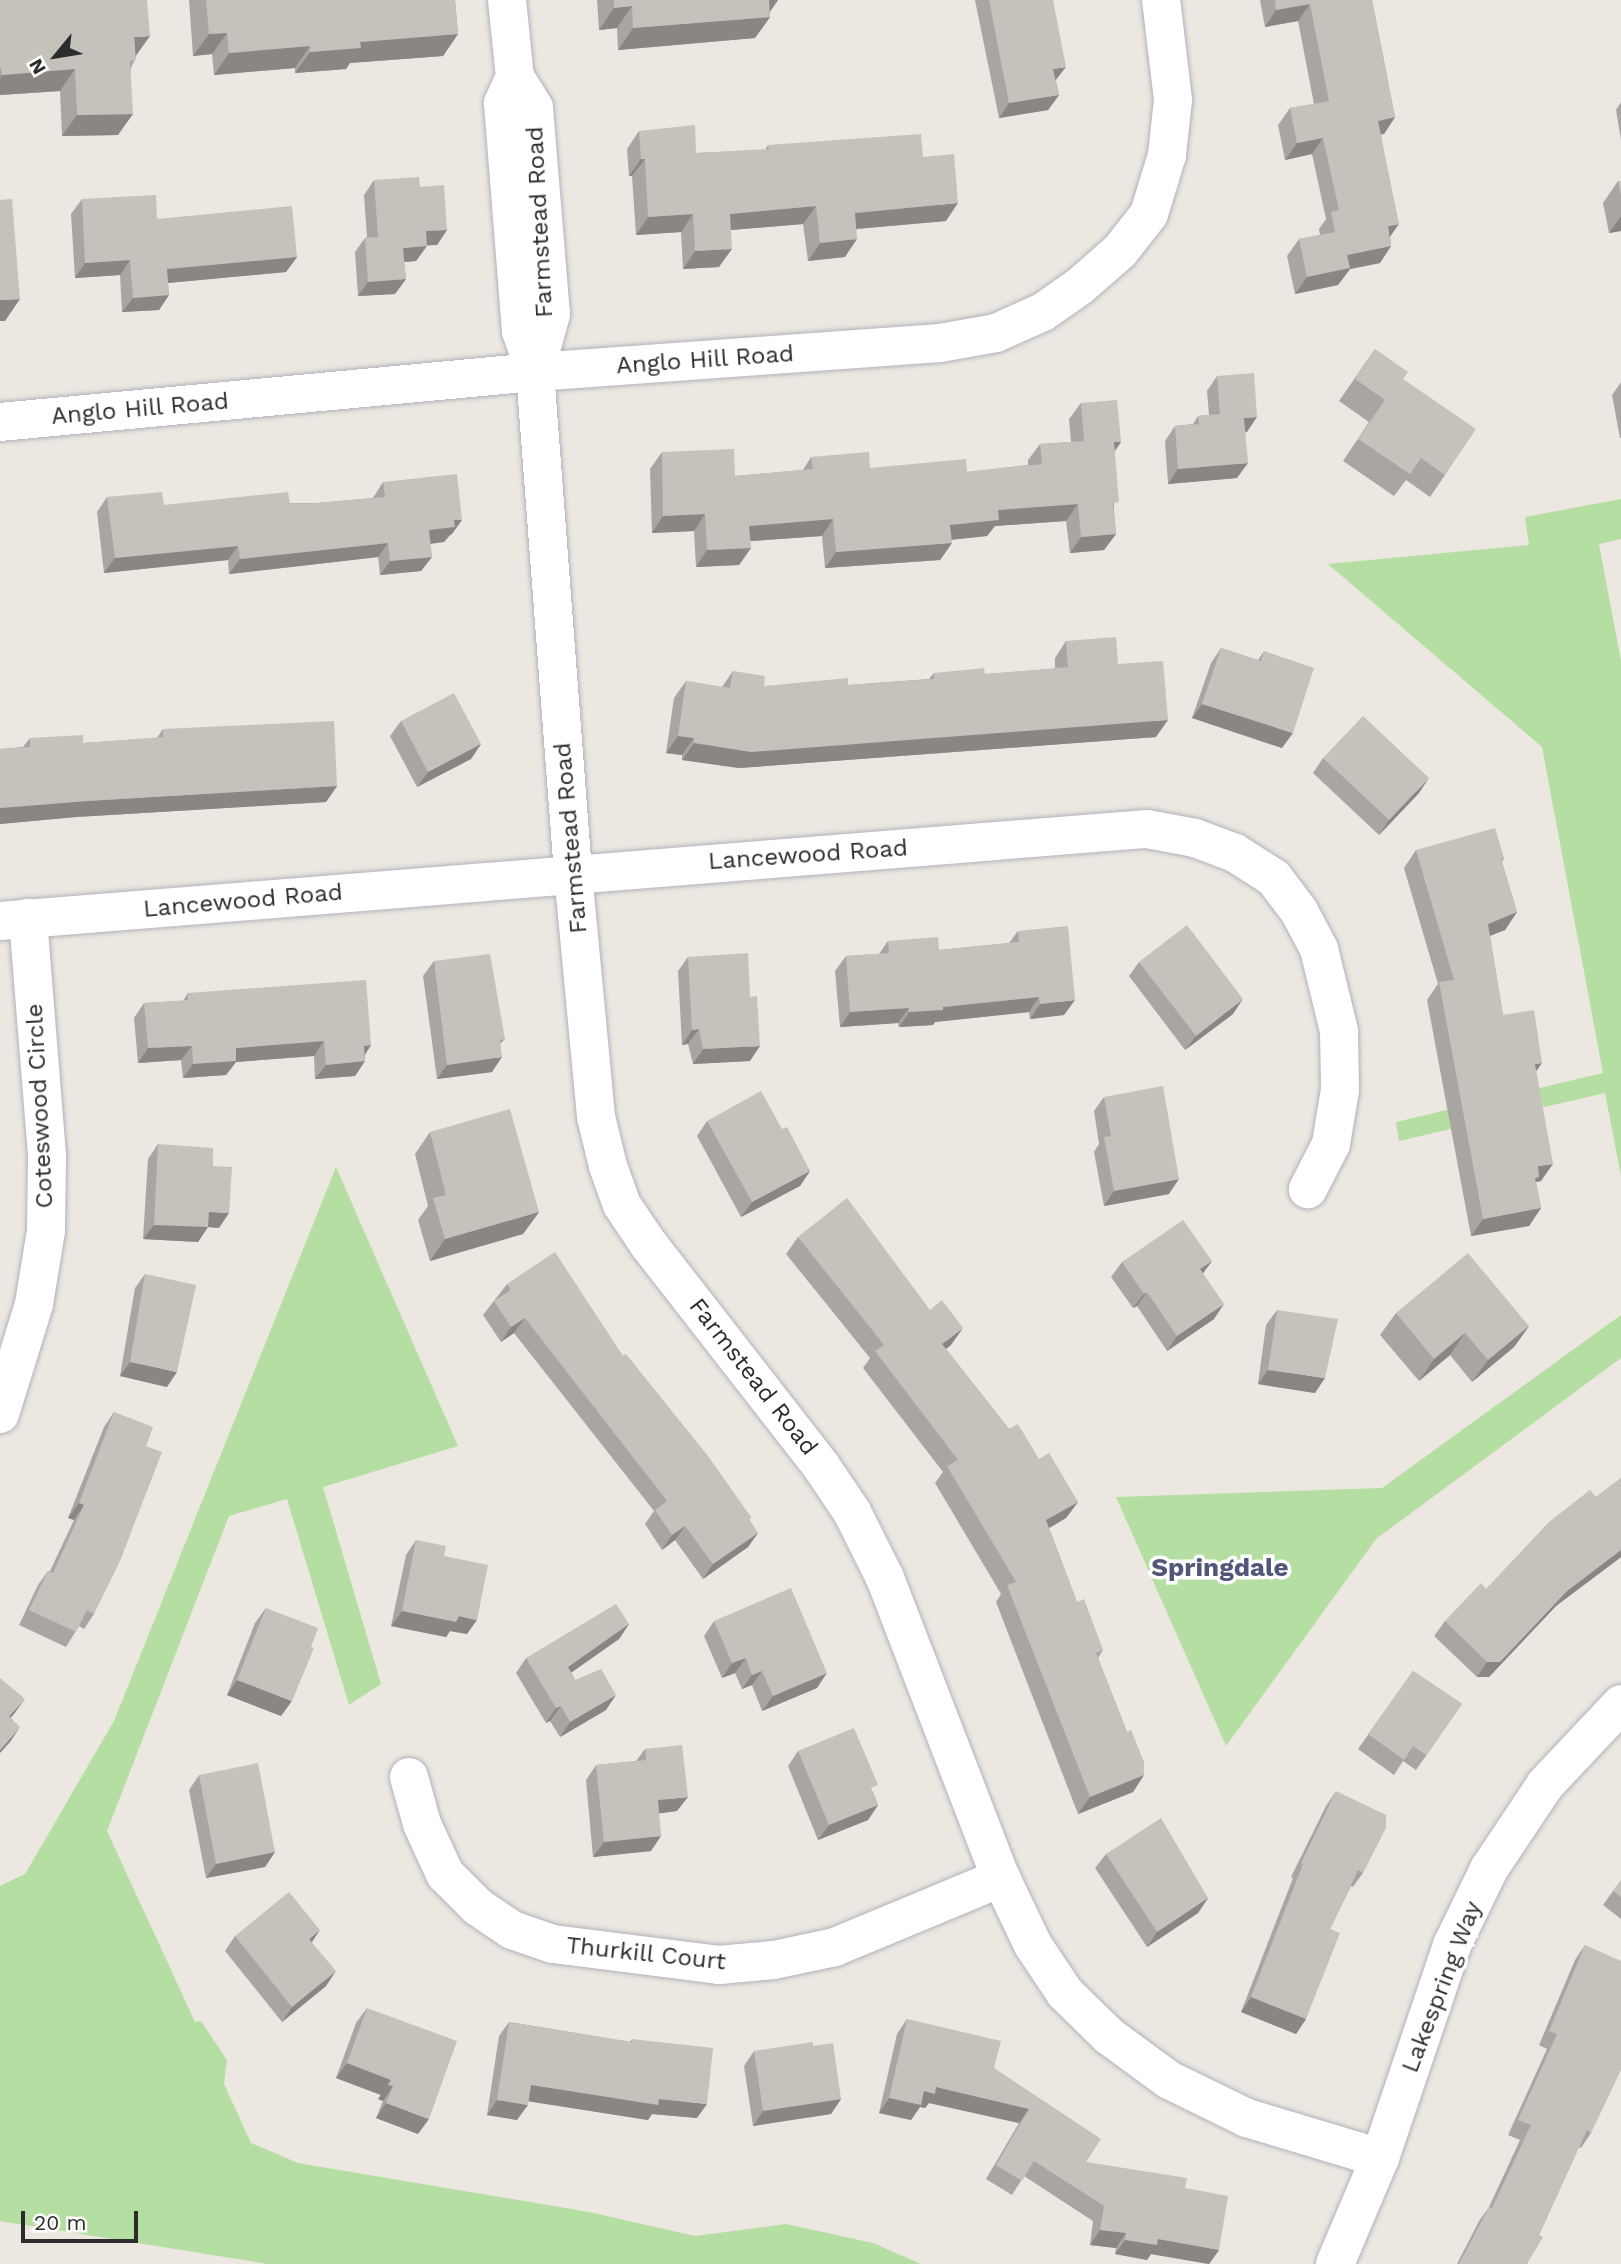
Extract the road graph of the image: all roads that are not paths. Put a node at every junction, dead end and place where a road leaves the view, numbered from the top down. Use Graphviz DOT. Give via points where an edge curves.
graph roads {
  1 [pos="507,0"];
  2 [pos="1161,0"];
  3 [pos="535,372"];
  4 [pos="0,422"];
  5 [pos="573,873"];
  6 [pos="14,920"];
  7 [pos="1308,1189"];
  8 [pos="0,1414"];
  9 [pos="1621,1703"];
  10 [pos="410,1777"];
  11 [pos="1001,1878"];
  12 [pos="1380,2158"];
  13 [pos="1335,2264"];
  1 -- 3 [label="street, Farmstead Road" via="515,77 503,103 521,331"];
  2 -- 3 [label="street, Anglo Hill Road" via="1173,100 1167,155 1149,214 1120,251 1043,312 996,333 940,343"];
  3 -- 4 [label="street, Anglo Hill Road"];
  3 -- 5 [label="street, Farmstead Road"];
  5 -- 6 [label="street, Lancewood Road"];
  5 -- 7 [label="street, Lancewood Road" via="1147,829 1195,838 1235,853 1273,878 1299,911 1319,949 1339,1031 1340,1090 1331,1144"];
  5 -- 11 [label="street, Farmstead Road" via="596,1117 622,1205 852,1512 885,1578"];
  6 -- 8 [label="street, Coteswood Circle" via="47,1155 46,1231 34,1304"];
  9 -- 12 [label="street, Lakespring Way" via="1545,1785 1489,1868 1452,1945"];
  10 -- 11 [label="street, Thurkill Court" via="422,1824 445,1874 478,1907 512,1930 553,1944 719,1965 774,1960 835,1947"];
  11 -- 12 [label="street, Farmstead Road" via="1033,1945 1065,1993 1109,2036 1169,2080 1247,2118"];
  12 -- 13 [label="street, Lakespring Way"];
}
